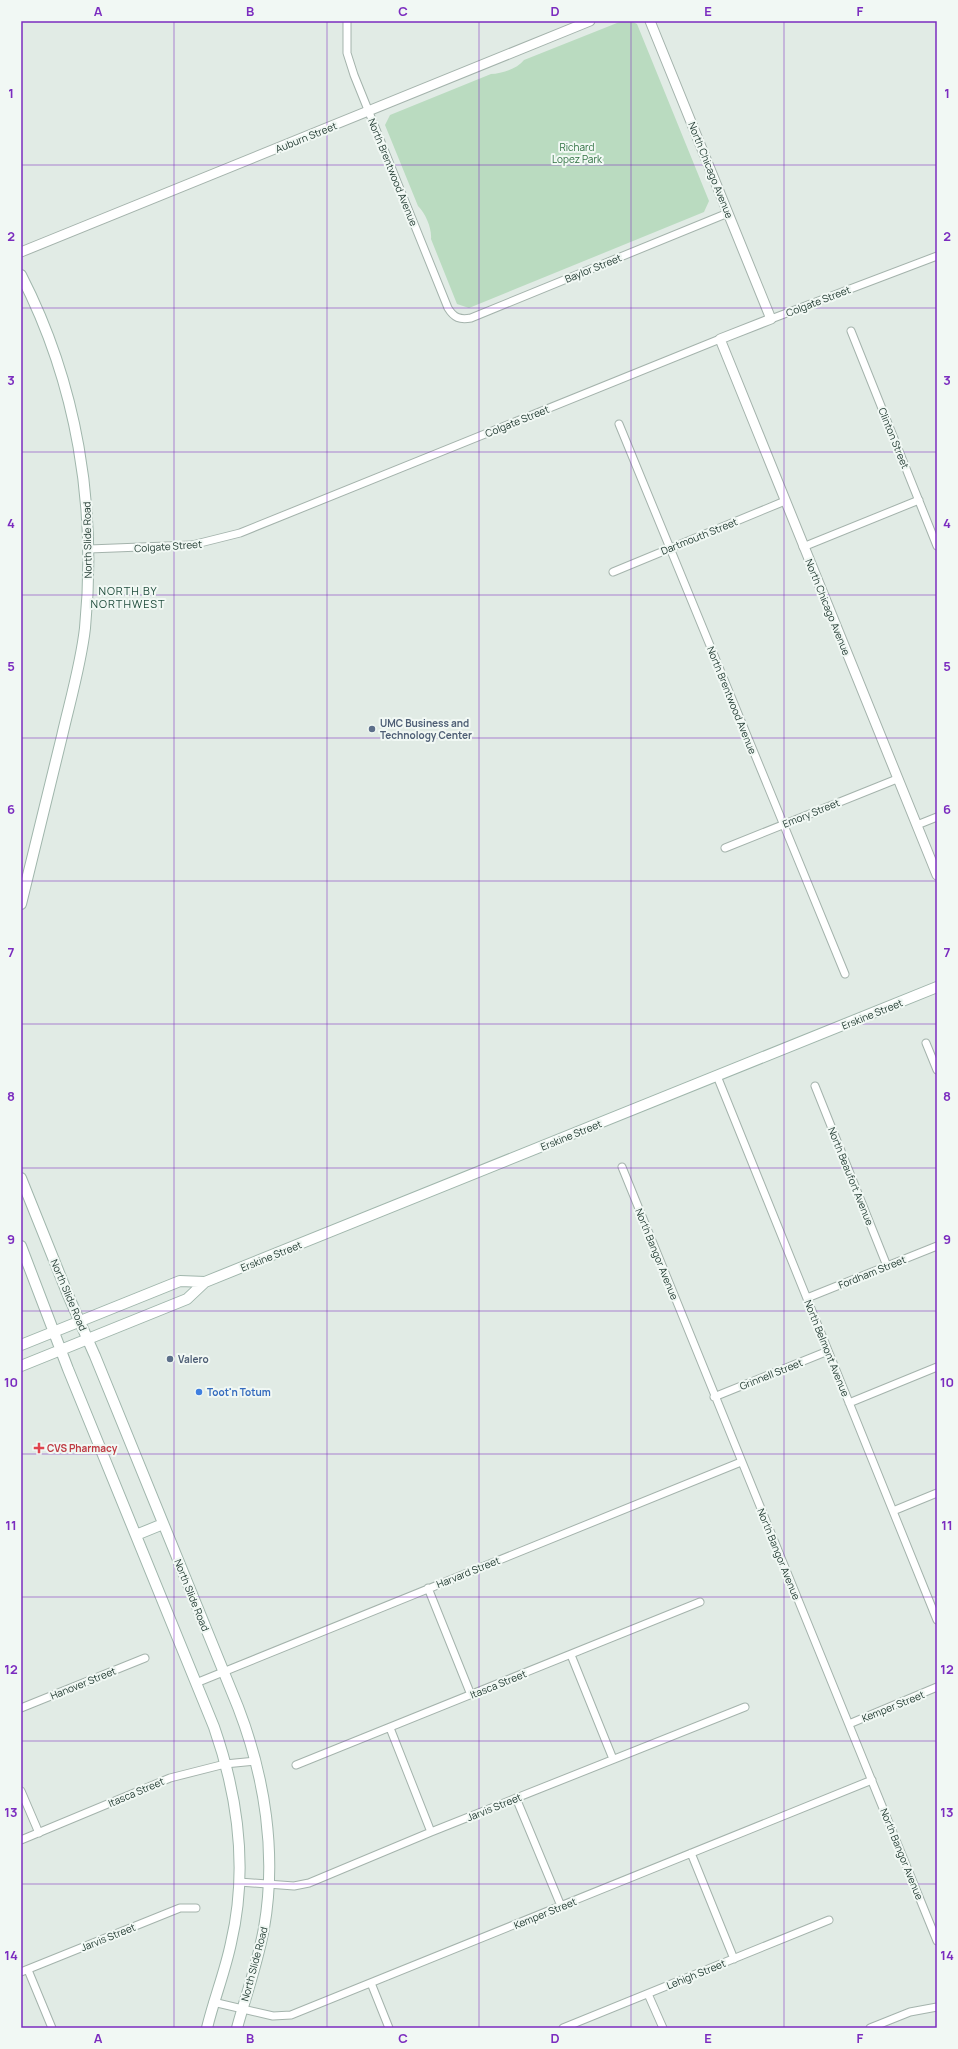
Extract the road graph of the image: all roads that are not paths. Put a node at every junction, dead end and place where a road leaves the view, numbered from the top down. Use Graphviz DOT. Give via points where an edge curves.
graph roads {
  1 [pos="347,21"];
  2 [pos="590,21"];
  3 [pos="650,21"];
  4 [pos="368,111"];
  5 [pos="728,213"];
  6 [pos="21,252"];
  7 [pos="937,256"];
  8 [pos="21,275"];
  9 [pos="456,318"];
  10 [pos="771,319"];
  11 [pos="851,331"];
  12 [pos="720,339"];
  13 [pos="619,424"];
  14 [pos="919,500"];
  15 [pos="785,501"];
  16 [pos="937,546"];
  17 [pos="804,547"];
  18 [pos="89,549"];
  19 [pos="669,549"];
  20 [pos="613,572"];
  21 [pos="897,779"];
  22 [pos="937,817"];
  23 [pos="783,824"];
  24 [pos="917,825"];
  25 [pos="725,848"];
  26 [pos="937,875"];
  27 [pos="21,904"];
  28 [pos="845,974"];
  29 [pos="937,987"];
  30 [pos="926,1043"];
  31 [pos="937,1070"];
  32 [pos="716,1076"];
  33 [pos="815,1086"];
  34 [pos="622,1167"];
  35 [pos="21,1178"];
  36 [pos="21,1246"];
  37 [pos="937,1246"];
  38 [pos="887,1266"];
  39 [pos="205,1282"];
  40 [pos="807,1298"];
  41 [pos="80,1322"];
  42 [pos="55,1332"];
  43 [pos="88,1339"];
  44 [pos="21,1345"];
  45 [pos="61,1350"];
  46 [pos="828,1351"];
  47 [pos="21,1366"];
  48 [pos="937,1367"];
  49 [pos="714,1397"];
  50 [pos="849,1403"];
  51 [pos="741,1462"];
  52 [pos="937,1494"];
  53 [pos="893,1511"];
  54 [pos="163,1524"];
  55 [pos="136,1535"];
  56 [pos="428,1588"];
  57 [pos="700,1602"];
  58 [pos="937,1620"];
  59 [pos="571,1655"];
  60 [pos="145,1658"];
  61 [pos="223,1672"];
  62 [pos="196,1683"];
  63 [pos="937,1688"];
  64 [pos="471,1695"];
  65 [pos="745,1707"];
  66 [pos="21,1708"];
  67 [pos="849,1724"];
  68 [pos="390,1728"];
  69 [pos="613,1759"];
  70 [pos="256,1761"];
  71 [pos="225,1764"];
  72 [pos="296,1765"];
  73 [pos="872,1780"];
  74 [pos="21,1791"];
  75 [pos="516,1798"];
  76 [pos="431,1832"];
  77 [pos="39,1833"];
  78 [pos="21,1840"];
  79 [pos="691,1853"];
  80 [pos="239,1882"];
  81 [pos="268,1884"];
  82 [pos="561,1906"];
  83 [pos="196,1908"];
  84 [pos="830,1920"];
  85 [pos="937,1941"];
  86 [pos="734,1959"];
  87 [pos="24,1971"];
  88 [pos="371,1983"];
  89 [pos="648,1994"];
  90 [pos="213,2002"];
  91 [pos="937,2007"];
  92 [pos="242,2009"];
  93 [pos="52,2028"];
  94 [pos="207,2028"];
  95 [pos="237,2028"];
  96 [pos="389,2028"];
  97 [pos="563,2028"];
  98 [pos="663,2028"];
  99 [pos="870,2028"];
  1 -- 4 [label="street, North Brentwood Avenue" via="346,43 350,63"];
  2 -- 4 [label="street, Auburn Street"];
  3 -- 5 [label="street, North Chicago Avenue"];
  4 -- 6 [label="street, Auburn Street"];
  4 -- 9 [label="street, North Brentwood Avenue" via="448,308"];
  5 -- 9 [label="street, Baylor Street" via="471,318"];
  5 -- 10 [label="street, North Chicago Avenue"];
  7 -- 10 [label="street, Colgate Street"];
  8 -- 18 [label="main road, North Slide Road" via="56,354 71,406 82,463"];
  10 -- 12 [label="street, Colgate Street"];
  11 -- 14 [label="street, Clinton Street"];
  12 -- 15 [label="street, North Chicago Avenue"];
  12 -- 18 [label="street, Colgate Street" via="229,537 186,546"];
  13 -- 19 [label="street, North Brentwood Avenue"];
  14 -- 16 [label="street, Clinton Street"];
  14 -- 17 [label="street"];
  15 -- 17 [label="street, North Chicago Avenue"];
  15 -- 19 [label="street, Dartmouth Street"];
  17 -- 21 [label="street, North Chicago Avenue"];
  18 -- 27 [label="main road, North Slide Road" via="85,630 71,699"];
  19 -- 20 [label="street, Dartmouth Street"];
  19 -- 23 [label="street, North Brentwood Avenue"];
  21 -- 23 [label="street, Emory Street"];
  21 -- 24 [label="street, North Chicago Avenue"];
  22 -- 24 [label="street"];
  23 -- 25 [label="street, Emory Street"];
  23 -- 28 [label="street, North Brentwood Avenue"];
  24 -- 26 [label="street, North Chicago Avenue"];
  29 -- 32 [label="main road, Erskine Street"];
  30 -- 31 [label="street"];
  32 -- 39 [label="main road, Erskine Street"];
  32 -- 40 [label="street, North Belmont Avenue"];
  33 -- 38 [label="street, North Beaufort Avenue"];
  34 -- 49 [label="street, North Bangor Avenue"];
  35 -- 41 [label="main road, North Slide Road"];
  36 -- 42 [label="main road"];
  37 -- 38 [label="street, Fordham Street"];
  38 -- 40 [label="street, Fordham Street"];
  39 -- 41 [label="main road, Erskine Street" via="180,1281"];
  39 -- 43 [label="main road, Erskine Street" via="187,1299"];
  40 -- 46 [label="street, North Belmont Avenue"];
  41 -- 42 [label="main road, Erskine Street"];
  41 -- 43 [label="main road, North Slide Road"];
  42 -- 44 [label="main road, Erskine Street"];
  42 -- 45 [label="main road"];
  43 -- 45 [label="main road, Erskine Street"];
  43 -- 54 [label="main road, North Slide Road"];
  45 -- 47 [label="main road, Erskine Street"];
  45 -- 55 [label="main road"];
  46 -- 49 [label="street, Grinnell Street"];
  46 -- 50 [label="street, North Belmont Avenue"];
  48 -- 50 [label="street"];
  49 -- 51 [label="street, North Bangor Avenue"];
  50 -- 53 [label="street, North Belmont Avenue"];
  51 -- 56 [label="street, Harvard Street"];
  51 -- 67 [label="street, North Bangor Avenue"];
  52 -- 53 [label="street"];
  53 -- 58 [label="street, North Belmont Avenue"];
  54 -- 55 [label="main road"];
  54 -- 61 [label="main road, North Slide Road"];
  55 -- 62 [label="main road"];
  56 -- 61 [label="street, Harvard Street"];
  56 -- 64 [label="street"];
  57 -- 59 [label="street, Itasca Street"];
  59 -- 64 [label="street, Itasca Street"];
  59 -- 69 [label="street"];
  60 -- 66 [label="street, Hanover Street"];
  61 -- 62 [label="street, Harvard Street"];
  61 -- 70 [label="main road, North Slide Road"];
  62 -- 71 [label="main road" via="214,1727"];
  63 -- 67 [label="street, Kemper Street"];
  64 -- 68 [label="street, Itasca Street"];
  65 -- 69 [label="street, Jarvis Street"];
  67 -- 73 [label="street, North Bangor Avenue"];
  68 -- 72 [label="street, Itasca Street"];
  68 -- 76 [label="street"];
  69 -- 75 [label="street, Jarvis Street"];
  70 -- 71 [label="street, Itasca Street"];
  70 -- 81 [label="main road, North Slide Road" via="267,1821"];
  71 -- 77 [label="street, Itasca Street" via="170,1778"];
  71 -- 80 [label="main road" via="239,1835"];
  73 -- 79 [label="street, Kemper Street"];
  73 -- 85 [label="street, North Bangor Avenue"];
  74 -- 77 [label="street"];
  75 -- 76 [label="street, Jarvis Street"];
  75 -- 82 [label="street"];
  76 -- 81 [label="street, Jarvis Street" via="309,1883 294,1886"];
  77 -- 78 [label="street, Itasca Street"];
  79 -- 82 [label="street, Kemper Street"];
  79 -- 86 [label="street"];
  80 -- 81 [label="street, Jarvis Street"];
  80 -- 90 [label="main road" via="231,1943"];
  81 -- 92 [label="main road, North Slide Road" via="260,1949"];
  82 -- 88 [label="street, Kemper Street"];
  83 -- 87 [label="street, Jarvis Street" via="180,1908"];
  84 -- 86 [label="street, Lehigh Street"];
  86 -- 89 [label="street, Lehigh Street"];
  87 -- 93 [label="street"];
  88 -- 92 [label="street, Kemper Street" via="291,2015 273,2016"];
  88 -- 96 [label="street"];
  89 -- 97 [label="street, Lehigh Street"];
  89 -- 98 [label="street"];
  90 -- 92 [label="street, Kemper Street"];
  90 -- 94 [label="main road"];
  91 -- 99 [label="street" via="910,2012"];
  92 -- 95 [label="main road, North Slide Road"];
}
